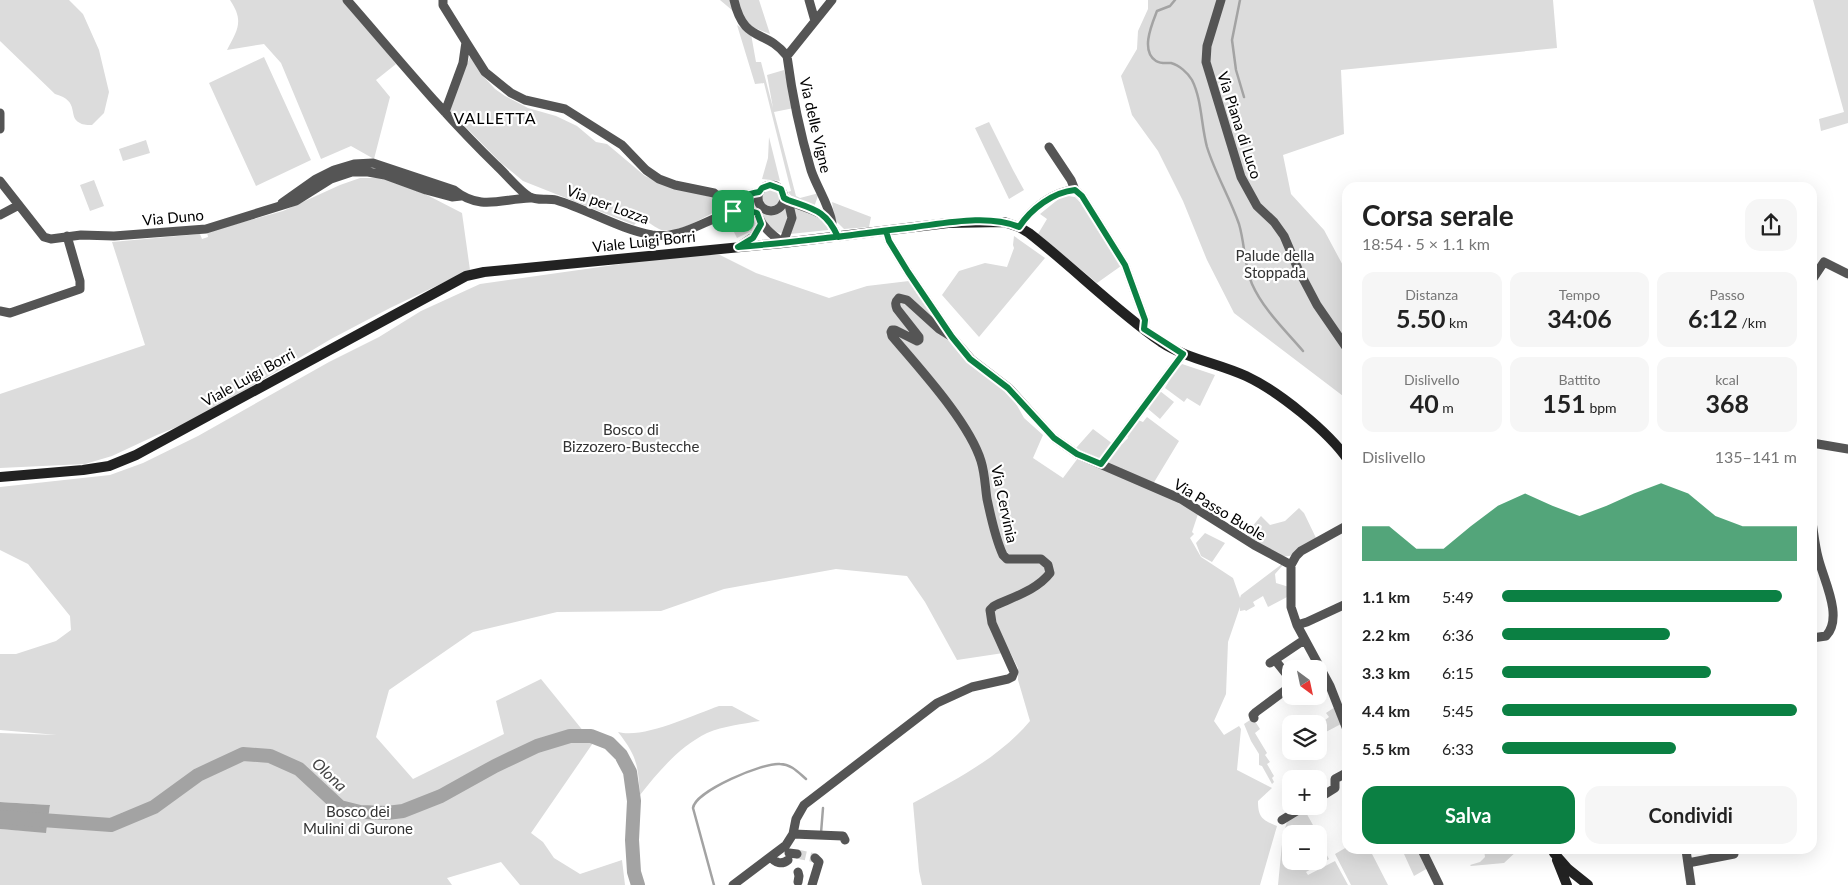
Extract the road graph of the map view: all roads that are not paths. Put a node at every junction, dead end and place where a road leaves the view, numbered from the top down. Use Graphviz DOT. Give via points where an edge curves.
graph roads {
  1 [pos="347,0"];
  2 [pos="442,0"];
  3 [pos="734,0"];
  4 [pos="809,0"];
  5 [pos="832,0"];
  6 [pos="1221,0"];
  7 [pos="815,21"];
  8 [pos="466,42"];
  9 [pos="787,56"];
  10 [pos="445,112"];
  11 [pos="0,113"];
  12 [pos="0,129"];
  13 [pos="1049,147"];
  14 [pos="0,181"];
  15 [pos="1075,190"];
  16 [pos="759,192"];
  17 [pos="530,198"];
  18 [pos="786,199"];
  19 [pos="823,199"];
  20 [pos="19,206"];
  21 [pos="759,210"];
  22 [pos="818,211"];
  23 [pos="730,212"];
  24 [pos="0,215"];
  25 [pos="832,223"];
  26 [pos="761,224"];
  27 [pos="1019,227"];
  28 [pos="886,231"];
  29 [pos="67,236"];
  30 [pos="838,237"];
  31 [pos="783,243"];
  32 [pos="738,247"];
  33 [pos="1817,272"];
  34 [pos="1848,274"];
  35 [pos="0,311"];
  36 [pos="1144,329"];
  37 [pos="952,337"];
  38 [pos="1342,341"];
  39 [pos="1183,354"];
  40 [pos="1817,444"];
  41 [pos="1848,449"];
  42 [pos="1342,452"];
  43 [pos="1101,464"];
  44 [pos="0,477"];
  45 [pos="1342,529"];
  46 [pos="1817,551"];
  47 [pos="1291,565"];
  48 [pos="1342,606"];
  49 [pos="1297,625"];
  50 [pos="1817,637"];
  51 [pos="1304,640"];
  52 [pos="1313,660"];
  53 [pos="1282,671"];
  54 [pos="1328,683"];
  55 [pos="1282,693"];
  56 [pos="1342,717"];
  57 [pos="1254,718"];
  58 [pos="1342,775"];
  59 [pos="1327,793"];
  60 [pos="1290,815"];
  61 [pos="1282,820"];
  62 [pos="793,834"];
  63 [pos="845,840"];
  64 [pos="1424,854"];
  65 [pos="1555,854"];
  66 [pos="1556,854"];
  67 [pos="1687,854"];
  68 [pos="1734,854"];
  69 [pos="771,857"];
  70 [pos="815,858"];
  71 [pos="791,859"];
  72 [pos="1688,863"];
  73 [pos="798,882"];
  74 [pos="733,885"];
  75 [pos="812,885"];
  76 [pos="1439,885"];
  77 [pos="1567,885"];
  78 [pos="1588,885"];
  79 [pos="1691,885"];
  1 -- 10 [label="street"];
  2 -- 8 [label="street"];
  3 -- 9 [label="street" via="740,22 749,31 781,48"];
  4 -- 7 [label="street"];
  5 -- 7 [label="street"];
  6 -- 38 [label="street, Via Piana di Luco" via="1207,46 1206,62 1241,177 1257,206 1284,236 1317,305"];
  7 -- 9 [label="street"];
  8 -- 10 [label="street" via="463,63"];
  8 -- 23 [label="street" via="485,72 511,93 565,110 622,144 659,179 674,186 714,193"];
  9 -- 19 [label="street, Via delle Vigne" via="806,152"];
  10 -- 17 [label="street"];
  11 -- 12 [label="street"];
  13 -- 15 [label="street"];
  14 -- 20 [label="street, Via Duno"];
  15 -- 27 [label="street" via="1063,191 1037,207"];
  15 -- 36 [label="street" via="1125,265 1145,320"];
  16 -- 18 [label="street" via="774,185 781,189"];
  16 -- 21 [label="street"];
  16 -- 23 [label="street, Via per Lozza" via="749,193"];
  17 -- 23 [label="street, Via per Lozza" via="554,200 640,233 666,236 687,231"];
  17 -- 29 [label="street, Via Duno" via="481,203 426,190 385,175 352,172 330,179 296,201 206,229"];
  18 -- 21 [label="street" via="778,209 770,212"];
  18 -- 22 [label="street"];
  18 -- 31 [label="street" via="792,218"];
  19 -- 22 [label="street"];
  19 -- 25 [label="street, Via delle Vigne"];
  20 -- 24 [label="street"];
  20 -- 29 [label="street, Via Duno" via="44,237"];
  21 -- 23 [label="street, Via per Lozza"];
  21 -- 26 [label="street"];
  22 -- 25 [label="street"];
  25 -- 30 [label="street, Via delle Vigne"];
  26 -- 31 [label="street"];
  26 -- 32 [label="street" via="753,238"];
  27 -- 28 [label="main road, Viale Luigi Borri" via="990,221"];
  27 -- 36 [label="main road, Viale Luigi Borri"];
  28 -- 30 [label="main road, Viale Luigi Borri"];
  28 -- 37 [label="street, Via Passo Buole" via="908,272"];
  29 -- 35 [label="street" via="80,289 10,313"];
  30 -- 31 [label="main road, Viale Luigi Borri"];
  31 -- 32 [label="main road, Viale Luigi Borri"];
  32 -- 44 [label="main road, Viale Luigi Borri" via="466,276 136,455 109,466"];
  33 -- 34 [label="street" via="1824,262"];
  36 -- 39 [label="main road, Viale Luigi Borri"];
  37 -- 43 [label="street, Via Passo Buole" via="970,359 1008,388 1054,438 1077,454"];
  37 -- 62 [label="street, Via Cervinia" via="907,300 899,298 896,301 897,309 919,340 914,341 895,330 890,332 892,336 947,403 981,459 1002,555 1006,559 1041,559 1048,564 1050,573 1044,581 990,610 992,623 1013,667 1012,677 972,687 937,702 804,805 796,819"];
  39 -- 42 [label="main road, Viale Luigi Borri" via="1262,385 1328,435"];
  39 -- 43 [label="street"];
  40 -- 41 [label="street"];
  43 -- 47 [label="street, Via Passo Buole" via="1181,499"];
  45 -- 47 [label="street" via="1301,551"];
  46 -- 50 [label="street" via="1833,619 1830,632"];
  47 -- 49 [label="street" via="1291,607"];
  48 -- 49 [label="street"];
  49 -- 51 [label="street"];
  51 -- 52 [label="street"];
  51 -- 53 [label="street" via="1272,661"];
  54 -- 56 [label="street"];
  55 -- 57 [label="street" via="1253,714"];
  58 -- 59 [label="street" via="1335,779 1336,788"];
  60 -- 61 [label="street"];
  62 -- 63 [label="street" via="843,836"];
  62 -- 71 [label="street"];
  64 -- 76 [label="street"];
  65 -- 77 [label="main road"];
  66 -- 78 [label="main road" via="1568,869"];
  67 -- 72 [label="street"];
  68 -- 72 [label="street"];
  69 -- 71 [label="street"];
  69 -- 71 [label="street" via="784,863"];
  69 -- 74 [label="street"];
  70 -- 75 [label="street" via="819,862"];
  71 -- 73 [label="street" via="799,876"];
  72 -- 79 [label="street"];
}
